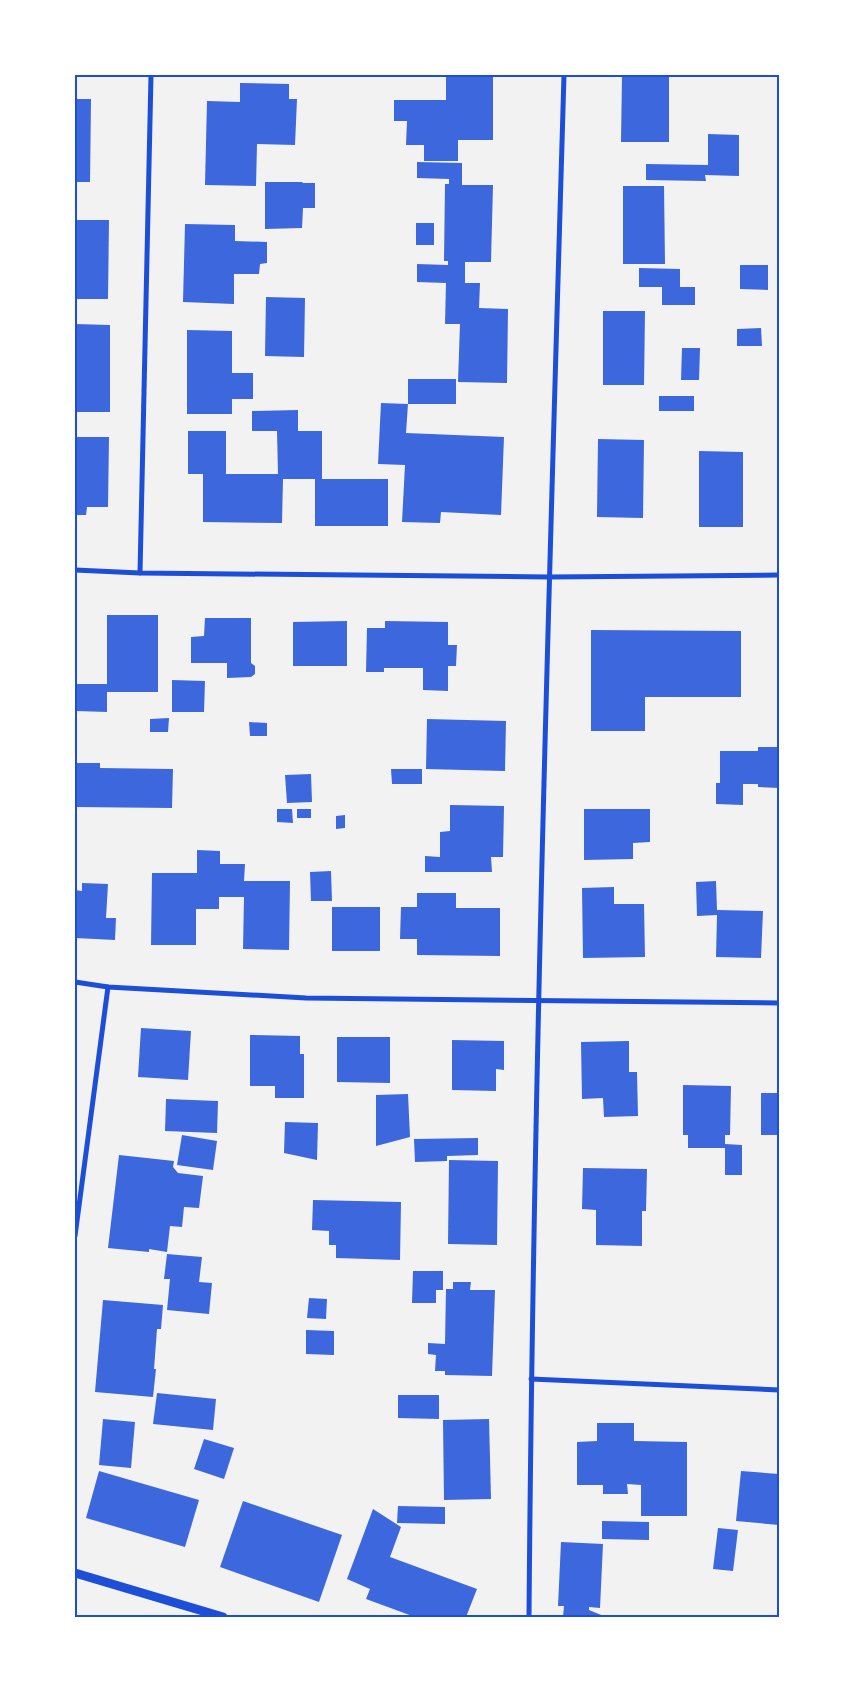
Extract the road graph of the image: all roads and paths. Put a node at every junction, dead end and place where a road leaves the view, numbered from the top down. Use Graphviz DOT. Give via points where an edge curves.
graph roads {
  1 [pos="151,75"];
  2 [pos="564,75"];
  3 [pos="75,570"];
  4 [pos="140,573"];
  5 [pos="779,574"];
  6 [pos="549,577"];
  7 [pos="75,982"];
  8 [pos="108,987"];
  9 [pos="540,1000"];
  10 [pos="779,1003"];
  11 [pos="75,1236"];
  12 [pos="531,1379"];
  13 [pos="779,1390"];
  14 [pos="75,1573"];
  15 [pos="223,1617"];
  16 [pos="529,1617"];
  1 -- 4 [label="street"];
  2 -- 6 [label="street"];
  3 -- 4 [label="street"];
  4 -- 6 [label="street"];
  5 -- 6 [label="street"];
  6 -- 9 [label="street"];
  7 -- 8 [label="street"];
  8 -- 9 [label="street" via="306,998"];
  8 -- 11 [label="street"];
  9 -- 10 [label="street"];
  9 -- 12 [label="street"];
  12 -- 13 [label="street"];
  12 -- 16 [label="street"];
  14 -- 15 [label="street"];
}
